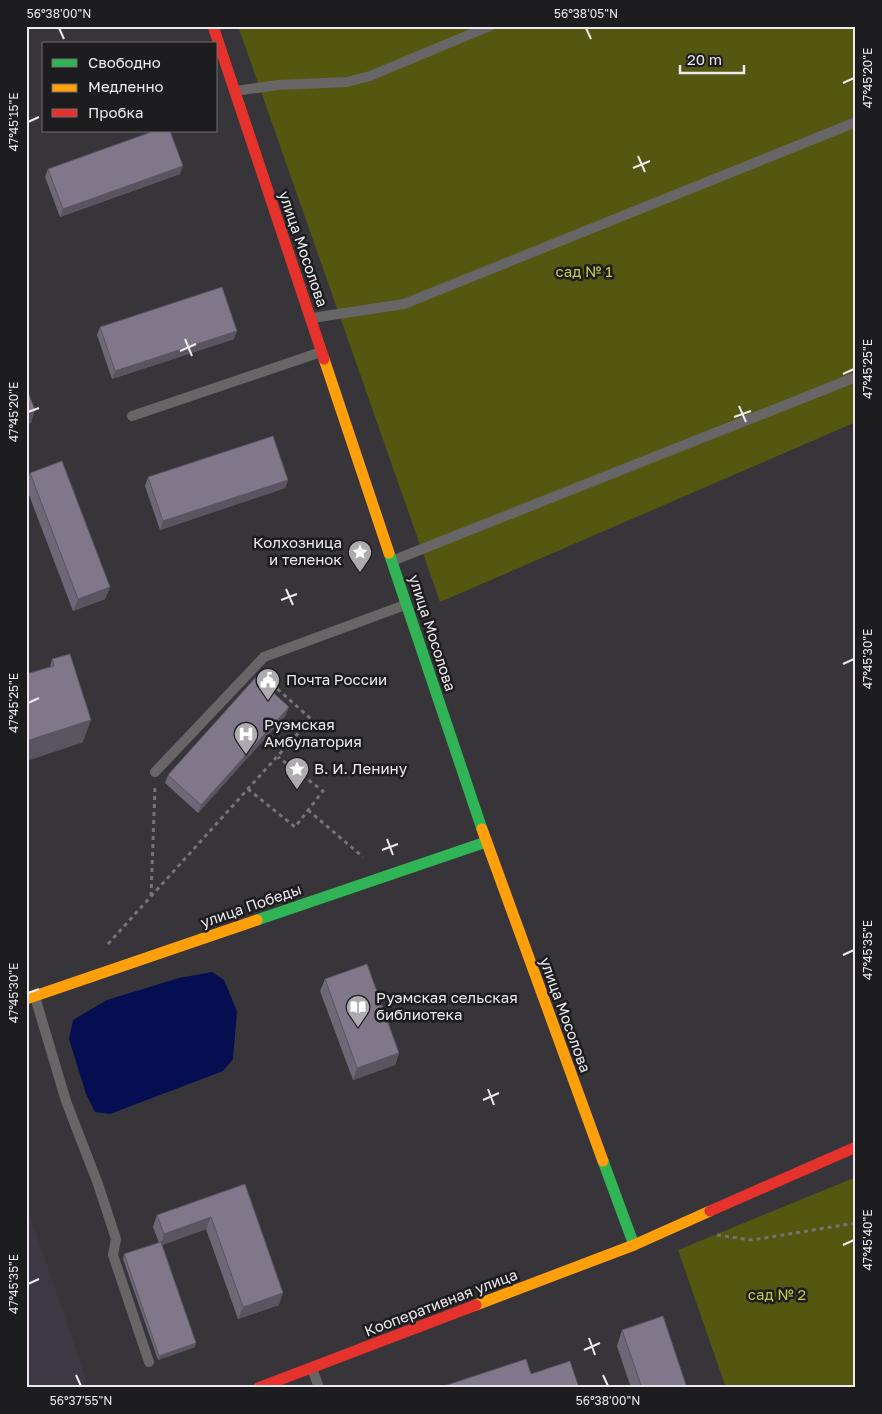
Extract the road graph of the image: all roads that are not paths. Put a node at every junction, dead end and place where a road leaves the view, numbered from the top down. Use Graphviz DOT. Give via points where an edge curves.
graph roads {
  1 [pos="213,26"];
  2 [pos="490,26"];
  3 [pos="235,91"];
  4 [pos="856,122"];
  5 [pos="311,318"];
  6 [pos="322,352"];
  7 [pos="856,377"];
  8 [pos="132,416"];
  9 [pos="392,561"];
  10 [pos="407,604"];
  11 [pos="155,772"];
  12 [pos="486,842"];
  13 [pos="30,998"];
  14 [pos="856,1147"];
  15 [pos="634,1245"];
  16 [pos="149,1362"];
  17 [pos="312,1368"];
  18 [pos="258,1388"];
  19 [pos="319,1388"];
  1 -- 3 [label="street, улица Мосолова"];
  2 -- 3 [label="lane" via="370,76 347,82 278,85"];
  3 -- 5 [label="street, улица Мосолова"];
  4 -- 5 [label="lane" via="404,304"];
  5 -- 6 [label="street, улица Мосолова"];
  6 -- 8 [label="lane"];
  6 -- 9 [label="street, улица Мосолова"];
  7 -- 9 [label="lane"];
  9 -- 10 [label="street, улица Мосолова"];
  10 -- 11 [label="lane" via="264,657"];
  10 -- 12 [label="street, улица Мосолова"];
  12 -- 13 [label="street, улица Победы"];
  12 -- 15 [label="street, улица Мосолова"];
  13 -- 16 [label="lane" via="116,1239 113,1255"];
  14 -- 15 [label="street, Кооперативная улица"];
  15 -- 17 [label="street, Кооперативная улица"];
  17 -- 18 [label="street, Кооперативная улица"];
  17 -- 19 [label="lane"];
}
